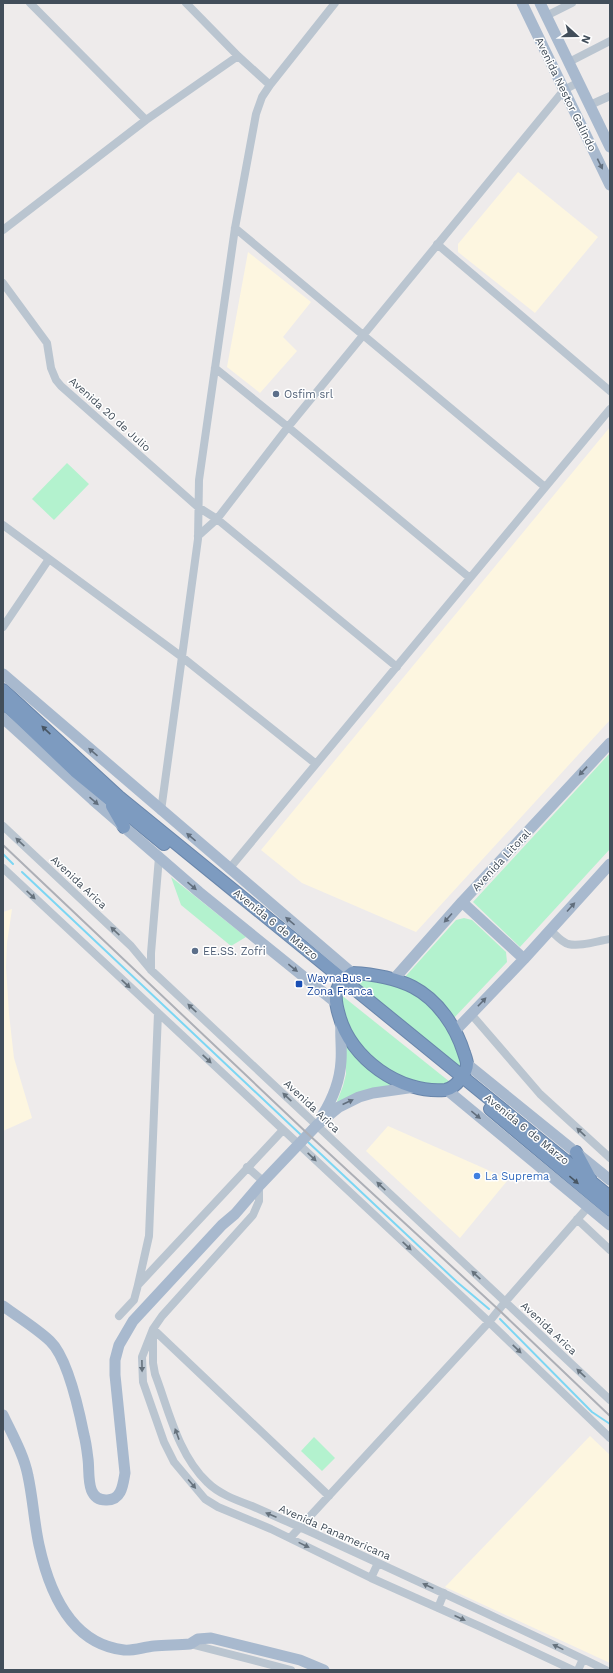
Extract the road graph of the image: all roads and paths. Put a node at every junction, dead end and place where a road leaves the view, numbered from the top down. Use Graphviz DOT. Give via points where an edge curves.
graph roads {
  1 [pos="30,3"];
  2 [pos="186,3"];
  3 [pos="335,3"];
  4 [pos="522,3"];
  5 [pos="540,3"];
  6 [pos="572,3"];
  7 [pos="546,16"];
  8 [pos="610,42"];
  9 [pos="238,56"];
  10 [pos="568,62"];
  11 [pos="578,82"];
  12 [pos="270,85"];
  13 [pos="564,90"];
  14 [pos="610,96"];
  15 [pos="590,106"];
  16 [pos="146,120"];
  17 [pos="610,148"];
  18 [pos="610,185"];
  19 [pos="235,228"];
  20 [pos="3,230"];
  21 [pos="437,244"];
  22 [pos="3,284"];
  23 [pos="362,336"];
  24 [pos="215,368"];
  25 [pos="610,391"];
  26 [pos="610,409"];
  27 [pos="288,427"];
  28 [pos="545,487"];
  29 [pos="198,507"];
  30 [pos="217,519"];
  31 [pos="3,526"];
  32 [pos="198,536"];
  33 [pos="49,559"];
  34 [pos="470,578"];
  35 [pos="3,627"];
  36 [pos="182,657"];
  37 [pos="397,667"];
  38 [pos="3,674"];
  39 [pos="3,690"];
  40 [pos="3,702"];
  41 [pos="3,718"];
  42 [pos="610,743"];
  43 [pos="316,764"];
  44 [pos="109,800"];
  45 [pos="161,811"];
  46 [pos="3,826"];
  47 [pos="124,827"];
  48 [pos="159,857"];
  49 [pos="610,864"];
  50 [pos="3,868"];
  51 [pos="229,869"];
  52 [pos="462,902"];
  53 [pos="550,930"];
  54 [pos="610,939"];
  55 [pos="524,959"];
  56 [pos="151,970"];
  57 [pos="345,979"];
  58 [pos="394,979"];
  59 [pos="335,1002"];
  60 [pos="158,1013"];
  61 [pos="471,1014"];
  62 [pos="341,1024"];
  63 [pos="455,1031"];
  64 [pos="467,1064"];
  65 [pos="460,1080"];
  66 [pos="415,1087"];
  67 [pos="447,1090"];
  68 [pos="317,1125"];
  69 [pos="282,1130"];
  70 [pos="298,1145"];
  71 [pos="576,1152"];
  72 [pos="610,1158"];
  73 [pos="247,1167"];
  74 [pos="610,1180"];
  75 [pos="593,1183"];
  76 [pos="261,1184"];
  77 [pos="610,1197"];
  78 [pos="588,1207"];
  79 [pos="610,1210"];
  80 [pos="577,1219"];
  81 [pos="610,1225"];
  82 [pos="610,1250"];
  83 [pos="138,1285"];
  84 [pos="505,1302"];
  85 [pos="3,1306"];
  86 [pos="119,1316"];
  87 [pos="489,1322"];
  88 [pos="153,1329"];
  89 [pos="610,1400"];
  90 [pos="3,1415"];
  91 [pos="610,1438"];
  92 [pos="329,1496"];
  93 [pos="300,1527"];
  94 [pos="290,1538"];
  95 [pos="378,1563"];
  96 [pos="371,1578"];
  97 [pos="444,1593"];
  98 [pos="438,1608"];
  99 [pos="488,1613"];
  100 [pos="481,1627"];
  101 [pos="533,1635"];
  102 [pos="190,1644"];
  103 [pos="527,1649"];
  104 [pos="583,1659"];
  105 [pos="291,1670"];
  106 [pos="324,1670"];
  107 [pos="573,1670"];
  108 [pos="578,1670"];
  109 [pos="606,1670"];
  1 -- 16 [label="street"];
  2 -- 9 [label="street"];
  3 -- 12 [label="street"];
  4 -- 13 [label="main road, Avenida Nestor Galindo"];
  5 -- 7 [label="main road, Avenida Nestor Galindo"];
  6 -- 7 [label="street"];
  7 -- 10 [label="main road, Avenida Nestor Galindo"];
  8 -- 10 [label="street"];
  9 -- 12 [label="street"];
  9 -- 16 [label="street"];
  10 -- 11 [label="main road, Avenida Nestor Galindo"];
  11 -- 13 [label="street"];
  11 -- 15 [label="main road, Avenida Nestor Galindo"];
  12 -- 19 [label="street" via="256,114"];
  13 -- 18 [label="main road, Avenida Nestor Galindo, one-way"];
  13 -- 21 [label="street"];
  14 -- 15 [label="street"];
  15 -- 17 [label="main road, Avenida Nestor Galindo"];
  16 -- 20 [label="street"];
  19 -- 23 [label="street"];
  19 -- 24 [label="street"];
  21 -- 23 [label="street"];
  21 -- 25 [label="street"];
  22 -- 29 [label="street, Avenida 20 de Julio" via="47,343 51,368 61,386"];
  23 -- 27 [label="street"];
  23 -- 28 [label="street"];
  24 -- 27 [label="street"];
  24 -- 29 [label="street" via="199,480"];
  26 -- 28 [label="street"];
  27 -- 30 [label="street"];
  27 -- 34 [label="street"];
  28 -- 34 [label="street"];
  29 -- 30 [label="street, Avenida 20 de Julio"];
  29 -- 32 [label="street"];
  30 -- 32 [label="street"];
  30 -- 37 [label="street, Avenida 20 de Julio"];
  31 -- 33 [label="street"];
  32 -- 36 [label="street"];
  33 -- 35 [label="street"];
  33 -- 36 [label="street"];
  34 -- 37 [label="street"];
  36 -- 43 [label="street"];
  36 -- 45 [label="street"];
  37 -- 43 [label="street"];
  45 -- 38 [label="main road, Avenida 6 de Marzo, one-way"];
  57 -- 39 [label="highway, Avenida 6 de Marzo, one-way" via="119,797"];
  40 -- 44 [label="highway, Avenida 6 de Marzo"];
  41 -- 47 [label="main road, one-way"];
  42 -- 52 [label="main road, Avenida Litoral, one-way"];
  43 -- 51 [label="street"];
  44 -- 47 [label="highway"];
  44 -- 57 [label="highway, Avenida 6 de Marzo"];
  51 -- 45 [label="main road, Avenida 6 de Marzo, one-way"];
  56 -- 46 [label="street, Avenida Arica, one-way" via="131,946"];
  47 -- 48 [label="main road"];
  48 -- 56 [label="street"];
  48 -- 59 [label="main road, one-way"];
  53 -- 49 [label="main road, one-way"];
  50 -- 60 [label="street, one-way"];
  57 -- 51 [label="main road, Avenida 6 de Marzo, one-way"];
  52 -- 55 [label="main road"];
  52 -- 58 [label="main road, Avenida Litoral, one-way"];
  53 -- 54 [label="street" via="568,944 585,944"];
  53 -- 55 [label="main road"];
  61 -- 55 [label="main road, one-way"];
  68 -- 56 [label="street, Avenida Arica, one-way"];
  57 -- 58 [label="highway" via="377,975"];
  57 -- 59 [label="highway" via="335,992"];
  57 -- 65 [label="highway, Avenida 6 de Marzo"];
  58 -- 63 [label="highway" via="414,988 435,1004"];
  59 -- 62 [label="highway"];
  60 -- 69 [label="street, one-way"];
  60 -- 83 [label="street" via="148,1236"];
  61 -- 63 [label="main road"];
  72 -- 61 [label="street, one-way" via="540,1094"];
  62 -- 66 [label="highway" via="351,1041 372,1064 386,1074"];
  62 -- 68 [label="main road" via="341,1062 337,1084 329,1105"];
  63 -- 64 [label="highway"];
  64 -- 65 [label="highway"];
  64 -- 71 [label="main road, Avenida 6 de Marzo"];
  65 -- 67 [label="highway"];
  65 -- 75 [label="highway, Avenida 6 de Marzo"];
  65 -- 79 [label="highway, Avenida 6 de Marzo, one-way"];
  66 -- 67 [label="highway"];
  68 -- 66 [label="main road, one-way" via="339,1107 359,1097"];
  67 -- 78 [label="main road, Avenida 6 de Marzo, one-way"];
  68 -- 70 [label="main road"];
  84 -- 68 [label="street, Avenida Arica, one-way"];
  69 -- 70 [label="street"];
  69 -- 73 [label="street"];
  70 -- 76 [label="main road"];
  70 -- 87 [label="street, one-way"];
  71 -- 74 [label="main road, Avenida 6 de Marzo"];
  71 -- 75 [label="highway"];
  73 -- 76 [label="street"];
  73 -- 83 [label="street"];
  75 -- 77 [label="highway, Avenida 6 de Marzo"];
  76 -- 85 [label="main road" via="245,1195 222,1225 142,1310 125,1332 115,1360 125,1473 119,1495 110,1500 102,1500 94,1495 90,1487 89,1460 84,1436 64,1363 51,1341"];
  76 -- 88 [label="street, Avenida Panamericana" via="259,1202 253,1215"];
  78 -- 80 [label="street"];
  78 -- 81 [label="main road, Avenida 6 de Marzo"];
  80 -- 82 [label="street"];
  80 -- 84 [label="street"];
  83 -- 86 [label="street" via="134,1300"];
  84 -- 87 [label="street"];
  89 -- 84 [label="street, Avenida Arica, one-way"];
  87 -- 91 [label="street, one-way"];
  87 -- 92 [label="street"];
  88 -- 92 [label="street"];
  93 -- 88 [label="street, Avenida Panamericana, one-way" via="215,1489 206,1482 190,1461 182,1448 155,1374"];
  88 -- 94 [label="street, Avenida Panamericana, one-way" via="142,1357 143,1382 164,1442 174,1462 205,1499 218,1508"];
  90 -- 102 [label="main road" via="28,1475 39,1545 50,1582 60,1606 73,1624 100,1644 125,1650"];
  92 -- 93 [label="street"];
  93 -- 94 [label="street"];
  93 -- 95 [label="street, Avenida Panamericana"];
  94 -- 96 [label="street, Avenida Panamericana, one-way"];
  95 -- 96 [label="street"];
  97 -- 95 [label="street, Avenida Panamericana, one-way"];
  96 -- 98 [label="street, Avenida Panamericana"];
  97 -- 98 [label="street"];
  97 -- 99 [label="street, Avenida Panamericana"];
  98 -- 100 [label="street, Avenida Panamericana, one-way"];
  99 -- 100 [label="street"];
  99 -- 101 [label="street, Avenida Panamericana"];
  100 -- 103 [label="street, Avenida Panamericana"];
  101 -- 103 [label="street"];
  104 -- 101 [label="street, Avenida Panamericana, one-way"];
  102 -- 105 [label="street"];
  102 -- 106 [label="main road" via="198,1639 211,1638 300,1660"];
  103 -- 107 [label="street, Avenida Panamericana"];
  104 -- 108 [label="street"];
  104 -- 109 [label="street, Avenida Panamericana"];
}
